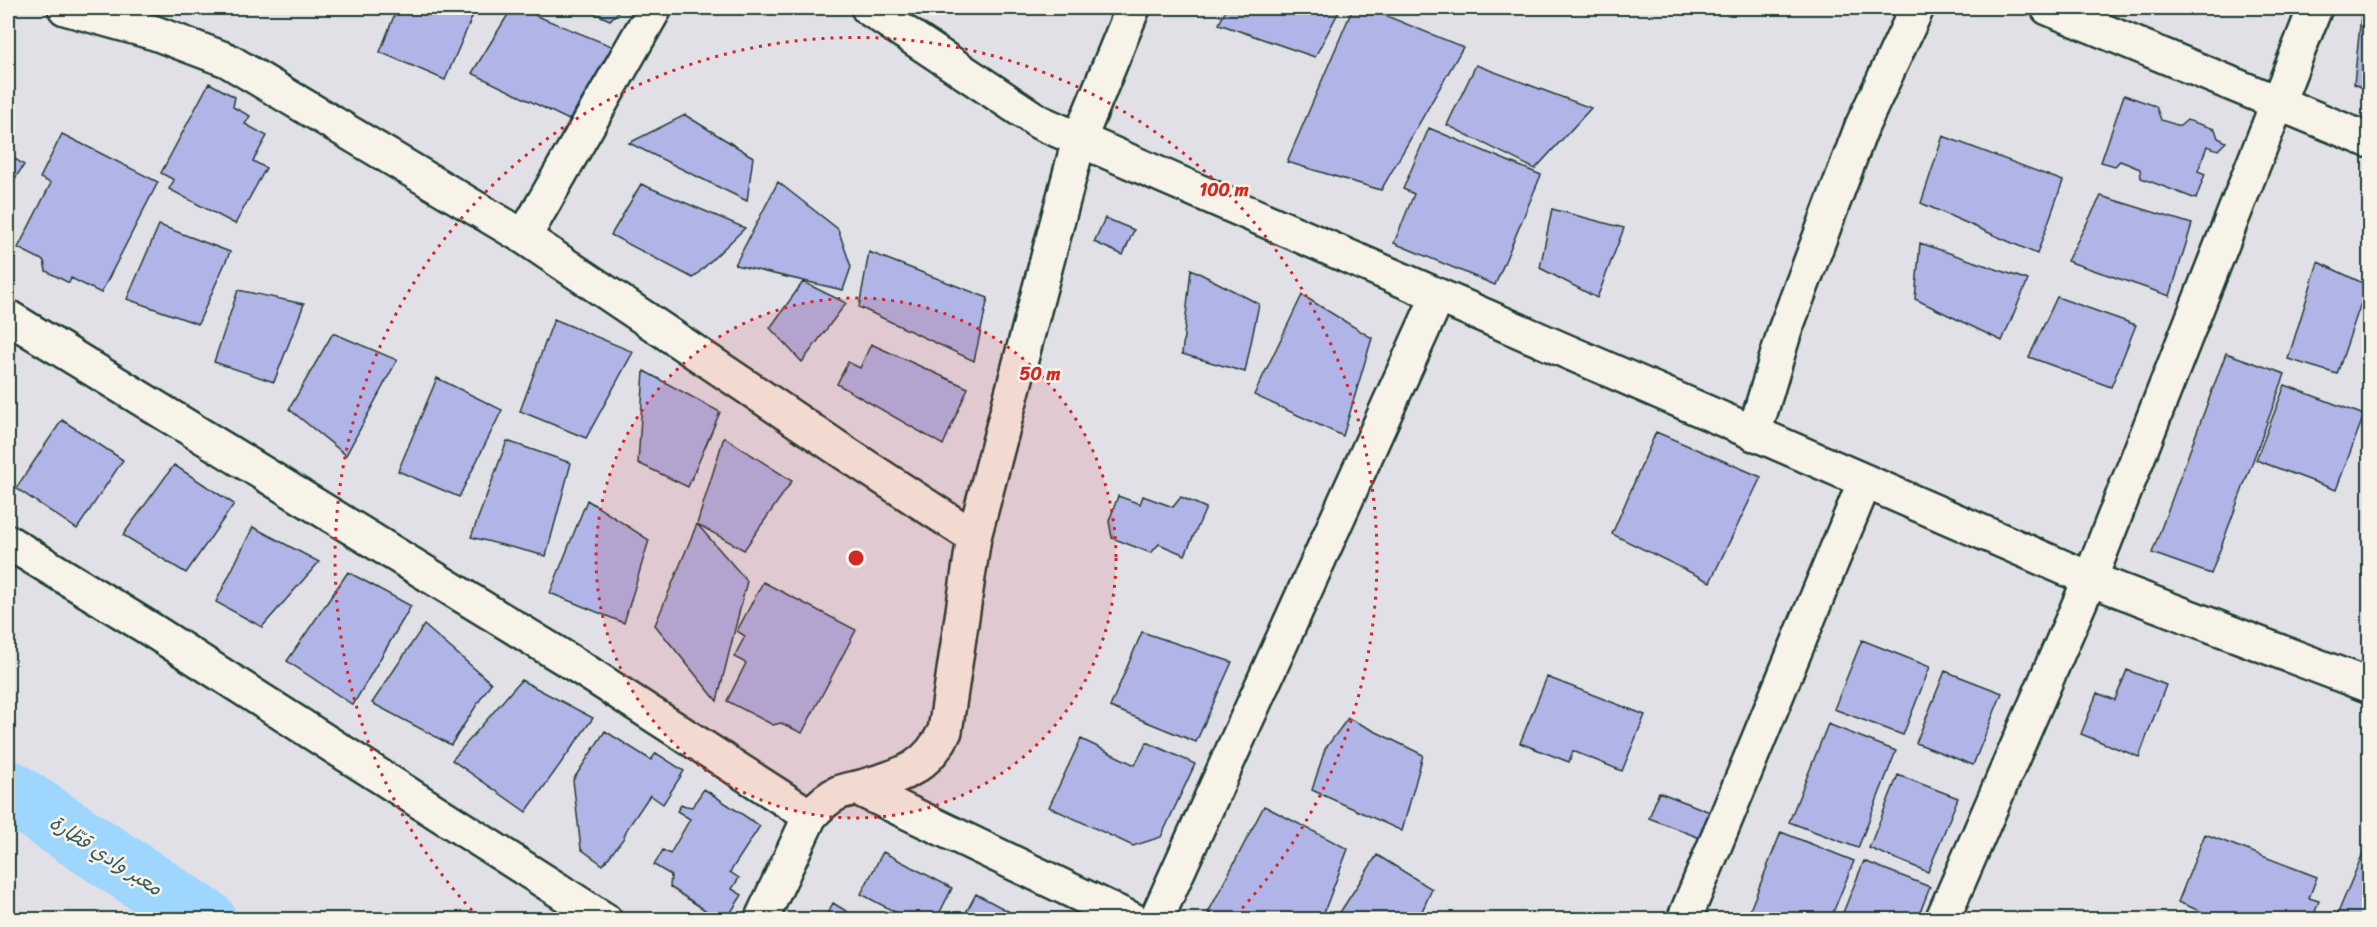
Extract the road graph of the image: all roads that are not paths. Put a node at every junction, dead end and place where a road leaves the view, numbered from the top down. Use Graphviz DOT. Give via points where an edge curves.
graph roads {
  1 [pos="65,8"];
  2 [pos="656,8"];
  3 [pos="868,8"];
  4 [pos="1133,8"];
  5 [pos="1917,8"];
  6 [pos="2048,8"];
  7 [pos="2315,8"];
  8 [pos="2278,102"];
  9 [pos="1079,140"];
  10 [pos="2370,141"];
  11 [pos="524,237"];
  12 [pos="1438,296"];
  13 [pos="8,317"];
  14 [pos="1754,434"];
  15 [pos="1865,482"];
  16 [pos="974,537"];
  17 [pos="8,542"];
  18 [pos="2090,579"];
  19 [pos="2370,686"];
  20 [pos="857,788"];
  21 [pos="810,816"];
  22 [pos="605,920"];
  23 [pos="761,920"];
  24 [pos="1133,920"];
  25 [pos="1156,920"];
  26 [pos="1684,920"];
  27 [pos="1942,920"];
  1 -- 11 [label="street" via="155,33 227,60"];
  2 -- 11 [label="street"];
  3 -- 9 [label="street" via="1039,122"];
  4 -- 9 [label="street"];
  5 -- 14 [label="street" via="1862,126 1785,330"];
  6 -- 8 [label="street"];
  7 -- 8 [label="street"];
  8 -- 10 [label="street"];
  8 -- 18 [label="street"];
  9 -- 12 [label="street"];
  9 -- 16 [label="street"];
  11 -- 16 [label="street"];
  12 -- 14 [label="street"];
  12 -- 25 [label="street"];
  13 -- 21 [label="street" via="579,667"];
  14 -- 15 [label="street"];
  15 -- 18 [label="street"];
  15 -- 26 [label="street"];
  16 -- 20 [label="street" via="945,731 938,747 913,770"];
  17 -- 22 [label="street"];
  18 -- 19 [label="street"];
  18 -- 27 [label="street"];
  20 -- 21 [label="street" via="839,793"];
  20 -- 24 [label="street"];
  21 -- 23 [label="street"];
}
